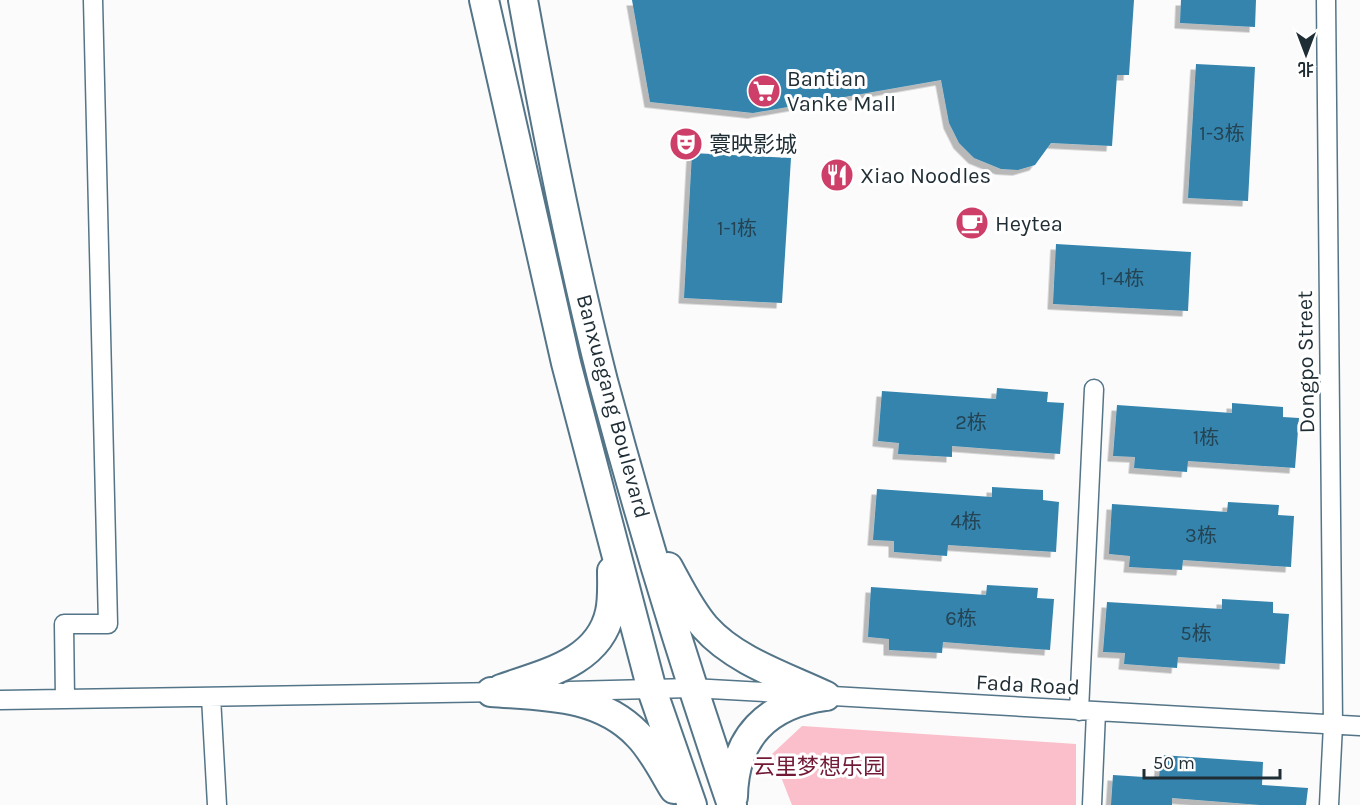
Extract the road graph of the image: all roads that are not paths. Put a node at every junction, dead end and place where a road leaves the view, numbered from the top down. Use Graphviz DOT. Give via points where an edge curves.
graph roads {
  1 [pos="93,0"];
  2 [pos="523,0"];
  3 [pos="528,0"];
  4 [pos="1326,0"];
  5 [pos="483,1"];
  6 [pos="529,33"];
  7 [pos="1094,389"];
  8 [pos="648,534"];
  9 [pos="614,541"];
  10 [pos="692,688"];
  11 [pos="652,690"];
  12 [pos="491,692"];
  13 [pos="826,696"];
  14 [pos="211,697"];
  15 [pos="65,699"];
  16 [pos="0,700"];
  17 [pos="1088,712"];
  18 [pos="1333,724"];
  19 [pos="1360,726"];
  20 [pos="217,805"];
  21 [pos="685,805"];
  22 [pos="692,805"];
  23 [pos="733,805"];
  24 [pos="1092,805"];
  25 [pos="1329,805"];
  1 -- 15 [label="street" via="108,624 64,624"];
  2 -- 6 [label="main road, Banxuegang Boulevard"];
  3 -- 6 [label="main road"];
  4 -- 18 [label="street, Dongpo Street"];
  5 -- 9 [label="main road, Banxuegang Boulevard" via="566,363"];
  6 -- 8 [label="main road, Banxuegang Boulevard" via="603,380"];
  7 -- 17 [label="street"];
  8 -- 10 [label="main road, Banxuegang Boulevard"];
  8 -- 13 [label="main road" via="695,614 714,637 738,654"];
  9 -- 11 [label="main road, Banxuegang Boulevard"];
  9 -- 12 [label="main road" via="610,612 595,643 571,663"];
  10 -- 11 [label="street, Fada Road"];
  10 -- 13 [label="street, Fada Road"];
  10 -- 23 [label="main road, Banxuegang Boulevard"];
  11 -- 12 [label="street, Fada Road"];
  11 -- 22 [label="main road, Banxuegang Boulevard"];
  12 -- 14 [label="street, Fada Road"];
  12 -- 21 [label="main road" via="568,698 594,705 618,718 639,735"];
  13 -- 17 [label="street, Fada Road"];
  13 -- 23 [label="main road" via="783,707 749,736 733,777"];
  14 -- 15 [label="street, Fada Road"];
  14 -- 20 [label="street"];
  15 -- 16 [label="street, Fada Road"];
  17 -- 18 [label="street, Fada Road"];
  17 -- 24 [label="street"];
  18 -- 19 [label="street, Fada Road"];
  18 -- 25 [label="street, Dongpo Street"];
}
